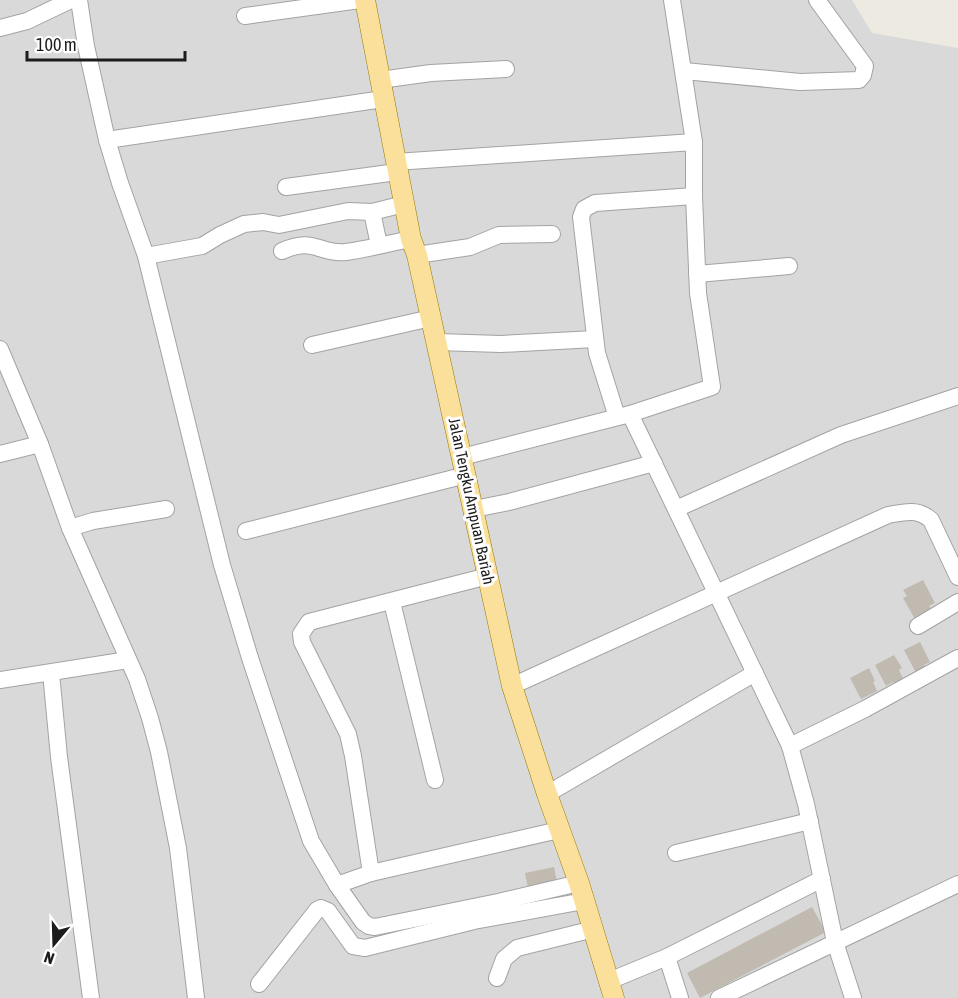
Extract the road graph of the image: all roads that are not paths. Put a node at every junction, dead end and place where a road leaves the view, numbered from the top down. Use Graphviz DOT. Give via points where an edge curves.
graph roads {
  1 [pos="71,0"];
  2 [pos="79,0"];
  3 [pos="362,0"];
  4 [pos="672,0"];
  5 [pos="817,0"];
  6 [pos="245,16"];
  7 [pos="0,28"];
  8 [pos="506,69"];
  9 [pos="684,71"];
  10 [pos="382,89"];
  11 [pos="107,140"];
  12 [pos="694,142"];
  13 [pos="396,167"];
  14 [pos="286,187"];
  15 [pos="694,196"];
  16 [pos="404,204"];
  17 [pos="372,212"];
  18 [pos="552,234"];
  19 [pos="379,245"];
  20 [pos="414,247"];
  21 [pos="282,251"];
  22 [pos="146,256"];
  23 [pos="789,266"];
  24 [pos="697,274"];
  25 [pos="431,318"];
  26 [pos="595,339"];
  27 [pos="437,342"];
  28 [pos="312,345"];
  29 [pos="0,349"];
  30 [pos="17,388"];
  31 [pos="0,392"];
  32 [pos="958,396"];
  33 [pos="624,416"];
  34 [pos="40,444"];
  35 [pos="0,453"];
  36 [pos="654,463"];
  37 [pos="464,466"];
  38 [pos="166,509"];
  39 [pos="474,509"];
  40 [pos="676,509"];
  41 [pos="70,528"];
  42 [pos="246,531"];
  43 [pos="488,576"];
  44 [pos="958,577"];
  45 [pos="716,593"];
  46 [pos="392,602"];
  47 [pos="958,602"];
  48 [pos="918,626"];
  49 [pos="958,658"];
  50 [pos="128,660"];
  51 [pos="51,673"];
  52 [pos="755,673"];
  53 [pos="0,680"];
  54 [pos="512,686"];
  55 [pos="790,747"];
  56 [pos="435,780"];
  57 [pos="547,794"];
  58 [pos="810,821"];
  59 [pos="559,830"];
  60 [pos="676,853"];
  61 [pos="371,873"];
  62 [pos="822,879"];
  63 [pos="958,884"];
  64 [pos="337,885"];
  65 [pos="581,892"];
  66 [pos="423,917"];
  67 [pos="594,929"];
  68 [pos="420,935"];
  69 [pos="835,942"];
  70 [pos="667,957"];
  71 [pos="497,978"];
  72 [pos="259,984"];
  73 [pos="612,993"];
  74 [pos="92,998"];
  75 [pos="196,998"];
  76 [pos="680,998"];
  77 [pos="719,998"];
  78 [pos="853,998"];
  1 -- 7 [label="street" via="27,21"];
  2 -- 11 [label="street"];
  3 -- 6 [label="street"];
  3 -- 10 [label="main road, Jalan Tengku Ampuan Bariah"];
  4 -- 9 [label="street"];
  5 -- 9 [label="street" via="865,66 860,80 800,82"];
  8 -- 10 [label="street" via="431,73"];
  9 -- 12 [label="street"];
  10 -- 11 [label="street"];
  10 -- 13 [label="main road, Jalan Tengku Ampuan Bariah"];
  11 -- 22 [label="street"];
  12 -- 13 [label="street"];
  12 -- 15 [label="street"];
  13 -- 14 [label="street"];
  13 -- 16 [label="main road, Jalan Tengku Ampuan Bariah"];
  15 -- 24 [label="street"];
  15 -- 26 [label="street" via="595,203 584,209 581,216"];
  16 -- 17 [label="street"];
  16 -- 20 [label="main road, Jalan Tengku Ampuan Bariah"];
  17 -- 19 [label="street"];
  17 -- 22 [label="street" via="348,211 279,225 244,224 202,246"];
  18 -- 20 [label="street" via="499,235 470,247"];
  19 -- 20 [label="street"];
  19 -- 21 [label="street" via="344,252 312,244"];
  20 -- 25 [label="main road, Jalan Tengku Ampuan Bariah"];
  22 -- 64 [label="street" via="209,517 250,658 311,841"];
  23 -- 24 [label="street"];
  24 -- 33 [label="street" via="712,387"];
  25 -- 27 [label="main road, Jalan Tengku Ampuan Bariah"];
  25 -- 28 [label="street"];
  26 -- 27 [label="street" via="501,344"];
  26 -- 33 [label="street" via="599,364"];
  27 -- 37 [label="main road, Jalan Tengku Ampuan Bariah"];
  29 -- 30 [label="street"];
  30 -- 31 [label="street"];
  30 -- 34 [label="street"];
  32 -- 40 [label="street" via="841,435"];
  33 -- 36 [label="street"];
  33 -- 37 [label="street"];
  34 -- 35 [label="street"];
  34 -- 41 [label="street"];
  36 -- 39 [label="street"];
  36 -- 40 [label="street"];
  37 -- 39 [label="main road, Jalan Tengku Ampuan Bariah"];
  37 -- 42 [label="street"];
  38 -- 41 [label="street"];
  39 -- 43 [label="main road, Jalan Tengku Ampuan Bariah"];
  40 -- 45 [label="street"];
  41 -- 50 [label="street"];
  43 -- 46 [label="street"];
  43 -- 54 [label="main road, Jalan Tengku Ampuan Bariah"];
  44 -- 45 [label="street" via="931,520 911,511 888,515"];
  45 -- 52 [label="street"];
  45 -- 54 [label="street"];
  46 -- 56 [label="street"];
  46 -- 61 [label="street" via="309,622 302,634 302,642 348,735"];
  47 -- 48 [label="street"];
  49 -- 55 [label="street"];
  50 -- 51 [label="street"];
  50 -- 75 [label="street" via="150,718 168,793"];
  51 -- 53 [label="street"];
  51 -- 74 [label="street"];
  52 -- 55 [label="street"];
  52 -- 57 [label="street"];
  54 -- 57 [label="main road, Jalan Tengku Ampuan Bariah"];
  55 -- 58 [label="street"];
  57 -- 59 [label="main road, Jalan Tengku Ampuan Bariah"];
  58 -- 60 [label="street"];
  58 -- 62 [label="street"];
  59 -- 61 [label="street"];
  59 -- 65 [label="main road, Jalan Tengku Ampuan Bariah"];
  61 -- 64 [label="street"];
  62 -- 69 [label="street"];
  62 -- 70 [label="street"];
  63 -- 69 [label="street"];
  64 -- 66 [label="street" via="369,926"];
  65 -- 66 [label="street" via="498,902"];
  65 -- 67 [label="main road, Jalan Tengku Ampuan Bariah"];
  65 -- 68 [label="street"];
  66 -- 68 [label="street"];
  67 -- 71 [label="street" via="517,948 504,959"];
  67 -- 73 [label="main road, Jalan Tengku Ampuan Bariah"];
  68 -- 72 [label="street" via="356,947 328,911 319,909"];
  69 -- 77 [label="street"];
  69 -- 78 [label="street"];
  70 -- 73 [label="street"];
  70 -- 76 [label="street"];
}
